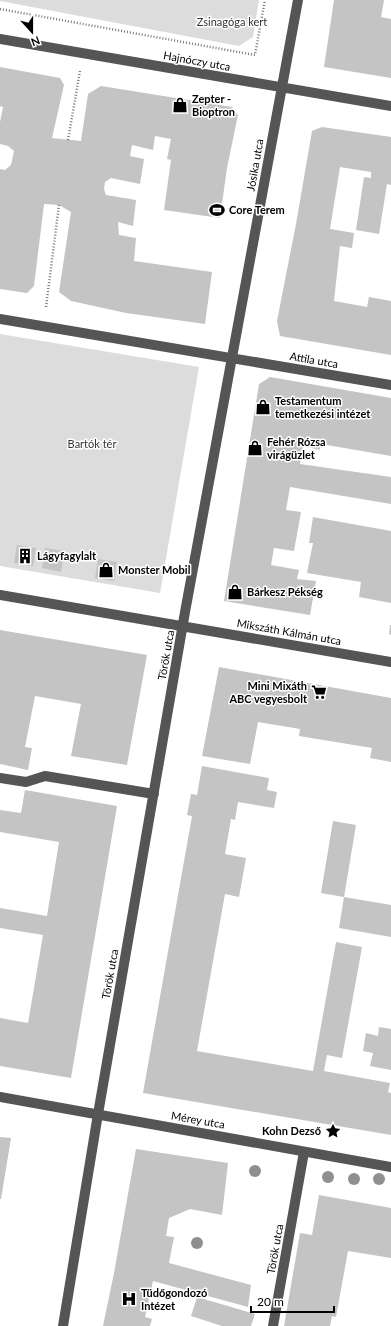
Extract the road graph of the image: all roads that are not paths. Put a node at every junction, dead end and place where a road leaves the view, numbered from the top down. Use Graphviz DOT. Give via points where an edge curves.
graph roads {
  1 [pos="298,0"];
  2 [pos="0,39"];
  3 [pos="282,88"];
  4 [pos="391,106"];
  5 [pos="0,319"];
  6 [pos="232,358"];
  7 [pos="391,385"];
  8 [pos="0,595"];
  9 [pos="183,626"];
  10 [pos="391,662"];
  11 [pos="0,778"];
  12 [pos="154,794"];
  13 [pos="0,1097"];
  14 [pos="98,1114"];
  15 [pos="304,1152"];
  16 [pos="391,1167"];
  17 [pos="63,1326"];
  18 [pos="273,1326"];
  1 -- 3 [label="street, Jósika utca"];
  2 -- 3 [label="street, Hajnóczy utca"];
  3 -- 4 [label="street, Hajnóczy utca"];
  3 -- 6 [label="street, Jósika utca"];
  5 -- 6 [label="street"];
  6 -- 7 [label="street, Attila utca"];
  6 -- 9 [label="street"];
  8 -- 9 [label="street"];
  9 -- 10 [label="street, Mikszáth Kálmán utca"];
  9 -- 12 [label="street, Török utca"];
  11 -- 12 [label="street" via="26,782 46,776"];
  12 -- 14 [label="street, Török utca"];
  13 -- 14 [label="street, Mérey utca"];
  14 -- 15 [label="street, Mérey utca"];
  14 -- 17 [label="street, Török utca"];
  15 -- 16 [label="street, Mérey utca"];
  15 -- 18 [label="street, Török utca"];
}
